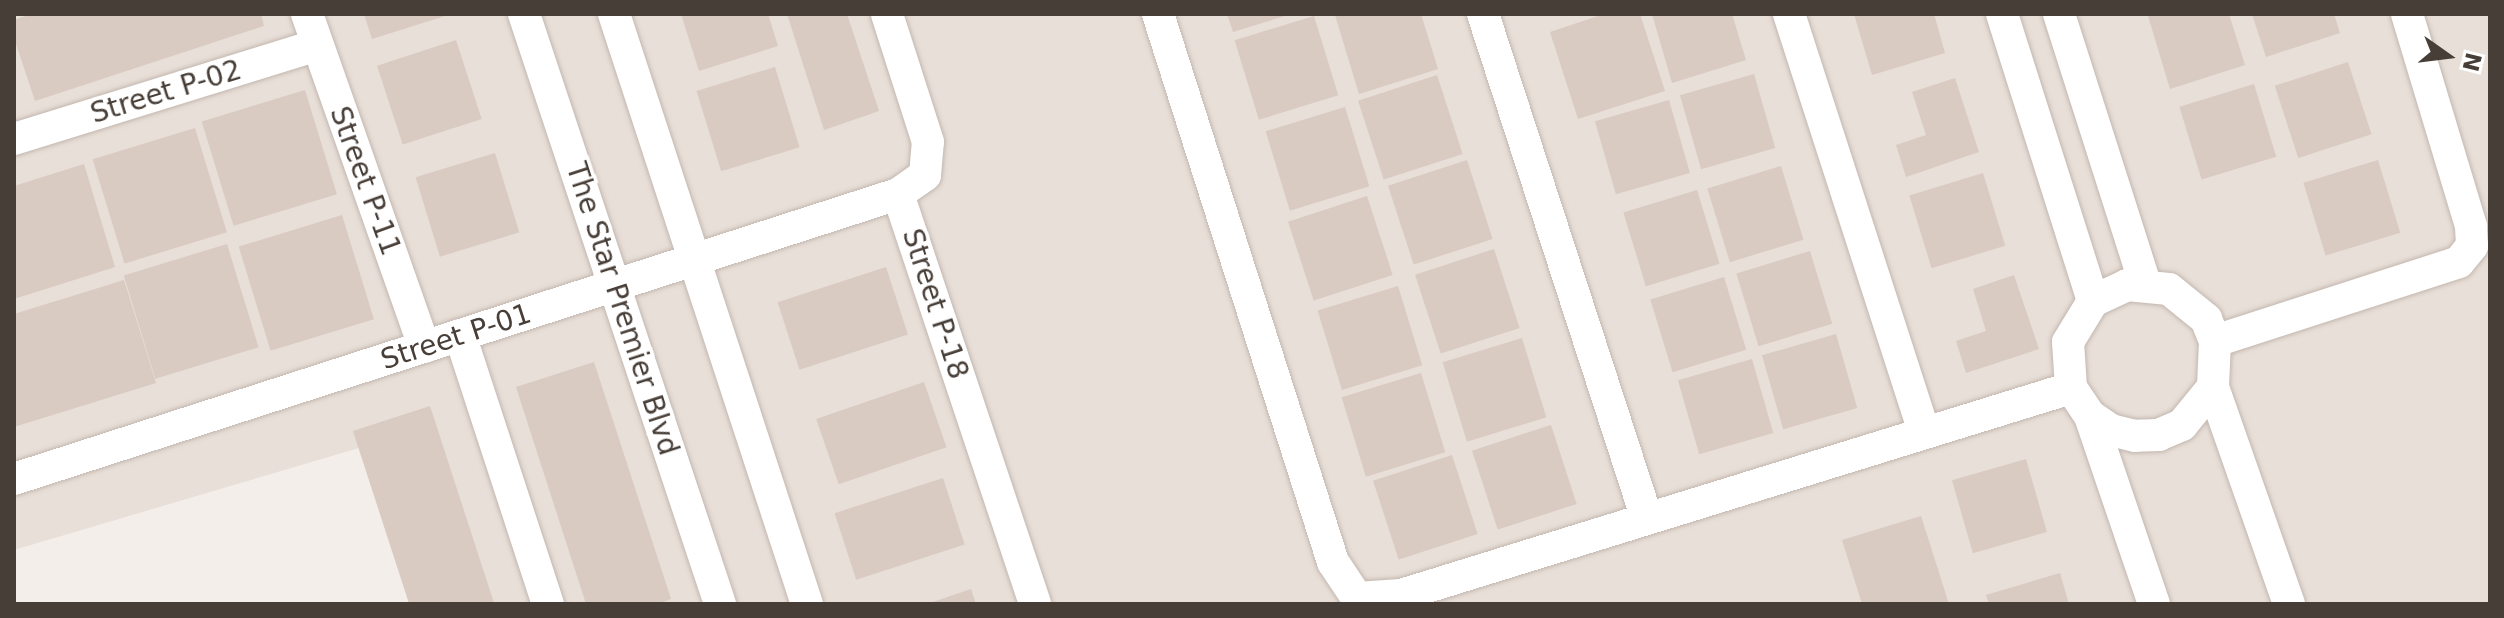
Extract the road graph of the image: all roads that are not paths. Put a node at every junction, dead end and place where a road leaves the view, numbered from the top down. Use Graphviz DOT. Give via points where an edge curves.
graph roads {
  1 [pos="307,14"];
  2 [pos="524,14"];
  3 [pos="614,14"];
  4 [pos="887,14"];
  5 [pos="1158,14"];
  6 [pos="1483,14"];
  7 [pos="1789,14"];
  8 [pos="2002,14"];
  9 [pos="2059,14"];
  10 [pos="2407,14"];
  11 [pos="317,45"];
  12 [pos="14,139"];
  13 [pos="898,194"];
  14 [pos="694,260"];
  15 [pos="2145,284"];
  16 [pos="614,286"];
  17 [pos="2093,301"];
  18 [pos="460,335"];
  19 [pos="2215,341"];
  20 [pos="424,347"];
  21 [pos="2213,387"];
  22 [pos="2071,388"];
  23 [pos="2090,416"];
  24 [pos="1924,433"];
  25 [pos="14,479"];
  26 [pos="1647,519"];
  27 [pos="548,604"];
  28 [pos="720,604"];
  29 [pos="807,604"];
  30 [pos="1035,604"];
  31 [pos="2154,604"];
  32 [pos="2289,604"];
  1 -- 11 [label="street, Street P-11"];
  2 -- 16 [label="street, The Star Premier Blvd"];
  3 -- 14 [label="street"];
  4 -- 13 [label="street, Street P-18" via="928,142 925,175"];
  5 -- 26 [label="street" via="1333,562 1357,598 1401,595"];
  6 -- 26 [label="street"];
  7 -- 24 [label="street"];
  8 -- 17 [label="street"];
  9 -- 15 [label="street"];
  10 -- 19 [label="street" via="2471,226 2472,246 2459,262"];
  11 -- 12 [label="street, Street P-02"];
  11 -- 20 [label="street, Street P-11"];
  13 -- 14 [label="street, Street P-01"];
  13 -- 30 [label="street, Street P-18"];
  14 -- 16 [label="street, Street P-01"];
  14 -- 29 [label="street"];
  15 -- 17 [label="street" via="2127,285"];
  15 -- 19 [label="street" via="2189,301 2206,319"];
  16 -- 18 [label="street, Street P-01"];
  16 -- 28 [label="street, The Star Premier Blvd"];
  17 -- 22 [label="street" via="2068,342"];
  18 -- 20 [label="street, Street P-01"];
  18 -- 27 [label="street"];
  19 -- 21 [label="street"];
  20 -- 25 [label="street, Street P-01"];
  21 -- 23 [label="street" via="2182,425 2159,435 2135,436"];
  21 -- 32 [label="street"];
  22 -- 23 [label="street"];
  22 -- 24 [label="street"];
  23 -- 31 [label="street"];
  24 -- 26 [label="street"];
}
